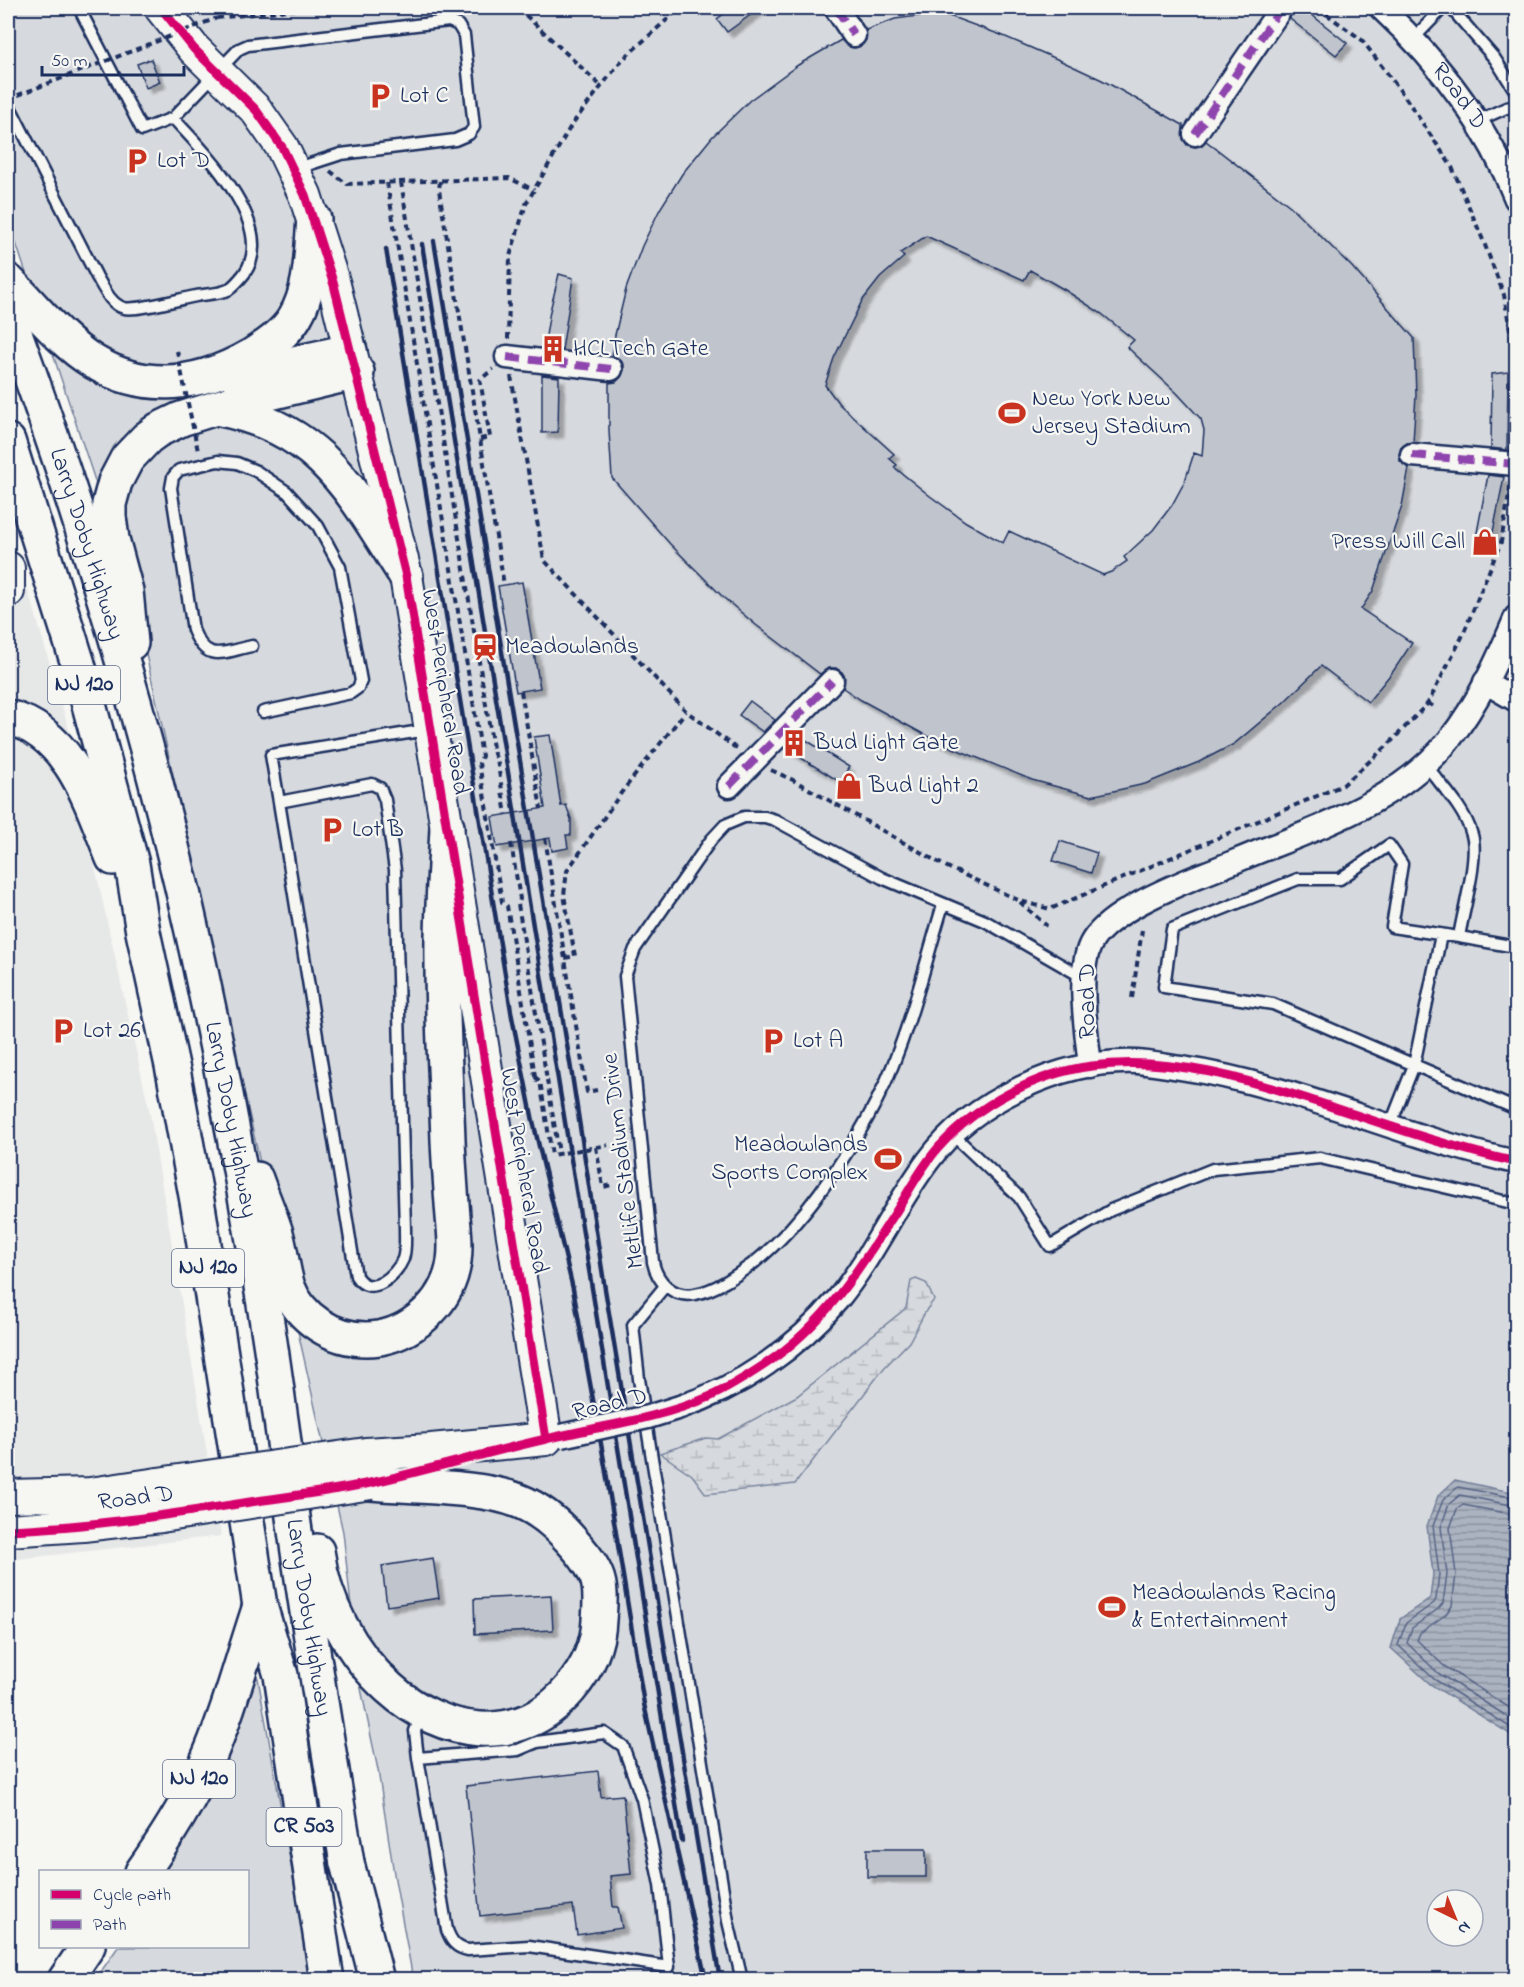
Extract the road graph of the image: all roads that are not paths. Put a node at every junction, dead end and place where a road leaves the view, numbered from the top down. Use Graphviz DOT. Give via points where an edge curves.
graph roads {
  1 [pos="79,8"];
  2 [pos="161,8"];
  3 [pos="836,8"];
  4 [pos="1381,8"];
  5 [pos="1443,8"];
  6 [pos="1451,8"];
  7 [pos="1279,11"];
  8 [pos="854,34"];
  9 [pos="1413,39"];
  10 [pos="218,71"];
  11 [pos="1516,92"];
  12 [pos="8,101"];
  13 [pos="1516,106"];
  14 [pos="173,118"];
  15 [pos="1477,121"];
  16 [pos="1196,134"];
  17 [pos="294,169"];
  18 [pos="1516,199"];
  19 [pos="314,219"];
  20 [pos="8,281"];
  21 [pos="8,314"];
  22 [pos="507,357"];
  23 [pos="354,361"];
  24 [pos="610,369"];
  25 [pos="213,374"];
  26 [pos="216,408"];
  27 [pos="8,441"];
  28 [pos="1412,455"];
  29 [pos="1515,464"];
  30 [pos="8,568"];
  31 [pos="406,576"];
  32 [pos="8,591"];
  33 [pos="1516,617"];
  34 [pos="252,645"];
  35 [pos="832,681"];
  36 [pos="1485,682"];
  37 [pos="1516,700"];
  38 [pos="263,712"];
  39 [pos="8,717"];
  40 [pos="140,728"];
  41 [pos="431,730"];
  42 [pos="1425,764"];
  43 [pos="729,786"];
  44 [pos="279,802"];
  45 [pos="447,827"];
  46 [pos="943,904"];
  47 [pos="143,932"];
  48 [pos="1441,935"];
  49 [pos="1459,937"];
  50 [pos="1516,947"];
  51 [pos="1084,978"];
  52 [pos="1414,1065"];
  53 [pos="1090,1066"];
  54 [pos="1516,1095"];
  55 [pos="228,1102"];
  56 [pos="1390,1126"];
  57 [pos="952,1134"];
  58 [pos="1516,1162"];
  59 [pos="1516,1204"];
  60 [pos="665,1286"];
  61 [pos="280,1410"];
  62 [pos="554,1437"];
  63 [pos="369,1468"];
  64 [pos="8,1496"];
  65 [pos="8,1530"];
  66 [pos="260,1606"];
  67 [pos="422,1712"];
  68 [pos="418,1758"];
  69 [pos="347,1863"];
  70 [pos="143,1870"];
  71 [pos="87,1948"];
  72 [pos="669,1967"];
  73 [pos="65,1980"];
  74 [pos="327,1980"];
  75 [pos="359,1980"];
  76 [pos="377,1980"];
  77 [pos="670,1980"];
  78 [pos="742,1980"];
  1 -- 14 [label="lane" via="142,130"];
  2 -- 10 [label="street, West Peripheral Road" via="194,49"];
  3 -- 8 [label="street"];
  4 -- 9 [label="street, Road D"];
  5 -- 9 [label="lane"];
  6 -- 11 [label="lane" via="1495,59"];
  7 -- 16 [label="street"];
  9 -- 15 [label="street, Road D" via="1449,80"];
  10 -- 14 [label="lane"];
  10 -- 17 [label="street, West Peripheral Road" via="256,110"];
  10 -- 17 [label="lane" via="248,45 449,21 458,25 464,35 474,127 469,134 455,140 341,154"];
  12 -- 14 [label="lane" via="97,277 112,300 123,308 227,290 251,260 250,230 230,184 212,158"];
  13 -- 15 [label="lane"];
  15 -- 18 [label="street, Road D"];
  17 -- 19 [label="street, West Peripheral Road"];
  19 -- 23 [label="street, West Peripheral Road"];
  19 -- 25 [label="main road" via="305,294 295,318 259,351"];
  20 -- 25 [label="main road" via="81,353 111,371 166,382 192,381"];
  21 -- 40 [label="main road, Larry Doby Highway / NJ 120" via="85,540"];
  22 -- 24 [label="street"];
  23 -- 25 [label="main road"];
  23 -- 26 [label="main road"];
  23 -- 31 [label="street, West Peripheral Road"];
  26 -- 31 [label="main road" via="277,426 324,459 350,489"];
  26 -- 40 [label="main road" via="170,424 147,438 120,470 111,494 109,517 126,591"];
  27 -- 47 [label="main road, Larry Doby Highway / NJ 120" via="100,741 132,864"];
  28 -- 29 [label="street"];
  30 -- 32 [label="street"];
  31 -- 41 [label="street, West Peripheral Road"];
  33 -- 36 [label="street, Road D"];
  34 -- 38 [label="lane" via="215,654 205,651 192,630 171,488 179,470 218,461 256,471 287,492 318,525 340,567 361,681 358,688 351,693"];
  35 -- 43 [label="street"];
  36 -- 37 [label="street"];
  36 -- 42 [label="street, Road D" via="1449,739"];
  39 -- 47 [label="main road" via="44,736 77,773"];
  40 -- 55 [label="main road, Larry Doby Highway / NJ 120" via="176,865"];
  41 -- 44 [label="lane" via="271,755"];
  41 -- 45 [label="street, West Peripheral Road"];
  42 -- 49 [label="lane" via="1472,835 1474,851"];
  42 -- 51 [label="street, Road D" via="1369,804 1335,822 1176,885 1129,910 1093,940 1086,956"];
  44 -- 44 [label="lane" via="356,1276 369,1287 387,1280 397,1270 404,1256 405,1229 395,870 385,800 380,788 372,784"];
  45 -- 55 [label="main road" via="441,962 456,1252 446,1287 422,1318 383,1338 354,1338 317,1324 301,1309 289,1289 276,1232"];
  45 -- 62 [label="street, West Peripheral Road"];
  46 -- 51 [label="lane, MetLife Stadium Drive" via="985,921"];
  46 -- 60 [label="lane, MetLife Stadium Drive" via="899,1050 868,1118 828,1182 777,1243 744,1270 699,1293 681,1294"];
  46 -- 60 [label="lane, MetLife Stadium Drive" via="882,878 776,820 754,816 734,820 711,840 635,949 625,976 653,1262"];
  47 -- 66 [label="main road, Larry Doby Highway / NJ 120" via="199,1212"];
  48 -- 49 [label="lane"];
  48 -- 52 [label="lane"];
  48 -- 52 [label="lane" via="1392,927 1402,864 1389,845 1341,879 1298,879 1173,929 1164,987 1273,1004"];
  49 -- 50 [label="lane"];
  51 -- 53 [label="street, Road D"];
  52 -- 54 [label="lane" via="1514,1108"];
  52 -- 56 [label="lane"];
  53 -- 56 [label="street" via="1136,1062 1217,1074"];
  53 -- 57 [label="street, Road D" via="1016,1090"];
  55 -- 61 [label="main road, Larry Doby Highway / NJ 120"];
  56 -- 58 [label="street"];
  57 -- 59 [label="lane" via="1018,1197 1050,1246 1111,1210 1213,1168 1320,1158"];
  57 -- 62 [label="street, Road D, bridge" via="927,1163 853,1279 806,1332 752,1373 714,1395 648,1417"];
  60 -- 78 [label="lane" via="633,1325 728,1921"];
  61 -- 67 [label="main road" via="314,1523 321,1576 339,1623 380,1680"];
  61 -- 69 [label="main road, Larry Doby Highway / NJ 120" via="294,1526"];
  62 -- 63 [label="street, Road D"];
  63 -- 64 [label="street, Road D, bridge" via="158,1484 90,1494"];
  63 -- 65 [label="street, Road D, bridge" via="161,1516"];
  63 -- 67 [label="main road" via="519,1501 548,1517 566,1534 597,1577 600,1604 595,1648 581,1675 552,1707 526,1722 487,1729 460,1727"];
  66 -- 70 [label="main road, Larry Doby Highway / NJ 120" via="205,1766"];
  66 -- 74 [label="main road, CR 503" via="281,1675"];
  67 -- 68 [label="lane" via="415,1731"];
  68 -- 72 [label="lane" via="452,1942 468,1950 529,1946"];
  68 -- 72 [label="lane" via="518,1750 537,1742 604,1733 622,1746 644,1810 660,1885"];
  69 -- 75 [label="main road, CR 503"];
  69 -- 76 [label="main road, Larry Doby Highway / NJ 120"];
  71 -- 73 [label="main road"];
  72 -- 77 [label="lane"];
}
